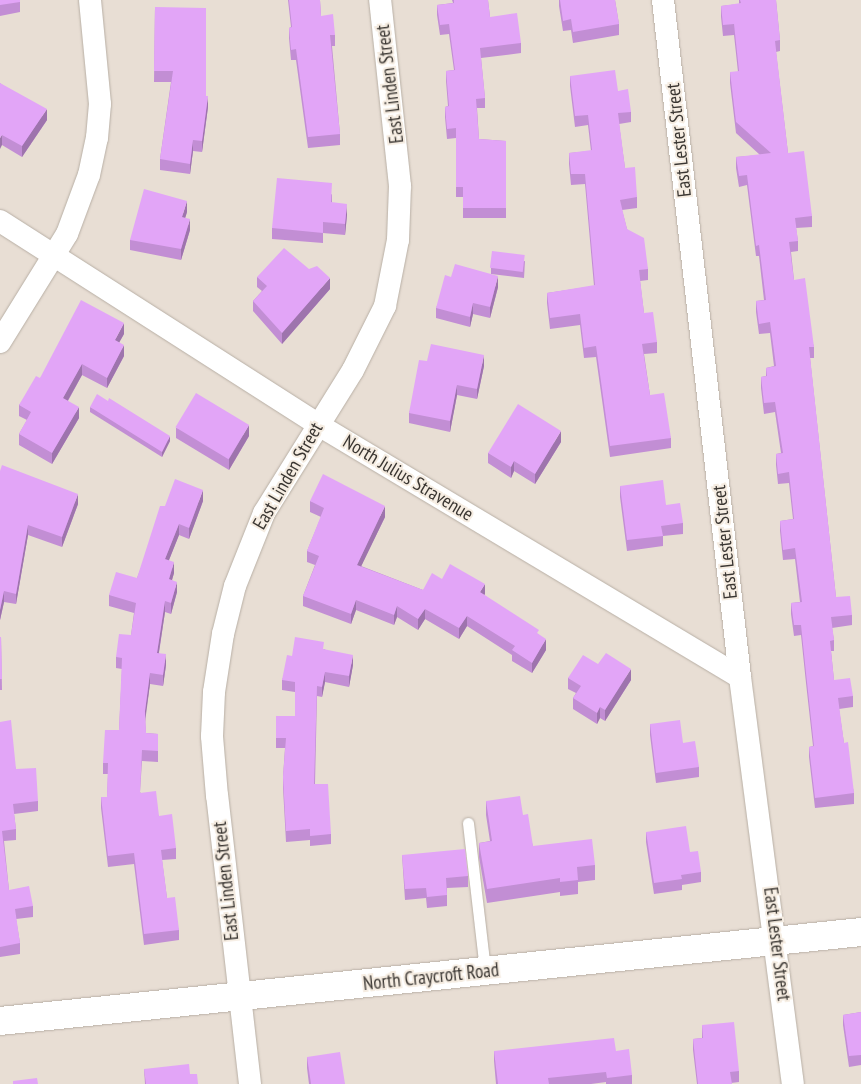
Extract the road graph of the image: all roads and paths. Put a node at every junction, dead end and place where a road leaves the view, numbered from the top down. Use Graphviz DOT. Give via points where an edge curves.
graph roads {
  1 [pos="90,0"];
  2 [pos="380,0"];
  3 [pos="664,0"];
  4 [pos="0,221"];
  5 [pos="54,256"];
  6 [pos="0,342"];
  7 [pos="318,424"];
  8 [pos="740,678"];
  9 [pos="468,824"];
  10 [pos="861,932"];
  11 [pos="777,939"];
  12 [pos="485,971"];
  13 [pos="240,999"];
  14 [pos="0,1022"];
  15 [pos="250,1084"];
  16 [pos="793,1084"];
  1 -- 5 [label="street" via="100,104 97,138 80,204"];
  2 -- 7 [label="street, East Linden Street" via="397,142 400,186 398,240 384,306 374,330"];
  3 -- 8 [label="street, East Lester Street"];
  4 -- 5 [label="street, North Julius Stravenue"];
  5 -- 6 [label="street"];
  5 -- 7 [label="street, North Julius Stravenue"];
  7 -- 8 [label="street, North Julius Stravenue"];
  7 -- 13 [label="street, East Linden Street" via="264,513 249,549 223,634 214,692 212,736 216,796"];
  8 -- 11 [label="street, East Lester Street"];
  9 -- 12 [label="lane"];
  10 -- 11 [label="main road, North Craycroft Road"];
  11 -- 12 [label="main road, North Craycroft Road"];
  11 -- 16 [label="street, East Lester Street"];
  12 -- 13 [label="main road, North Craycroft Road"];
  13 -- 14 [label="main road, North Craycroft Road"];
  13 -- 15 [label="street, East Linden Street"];
}
